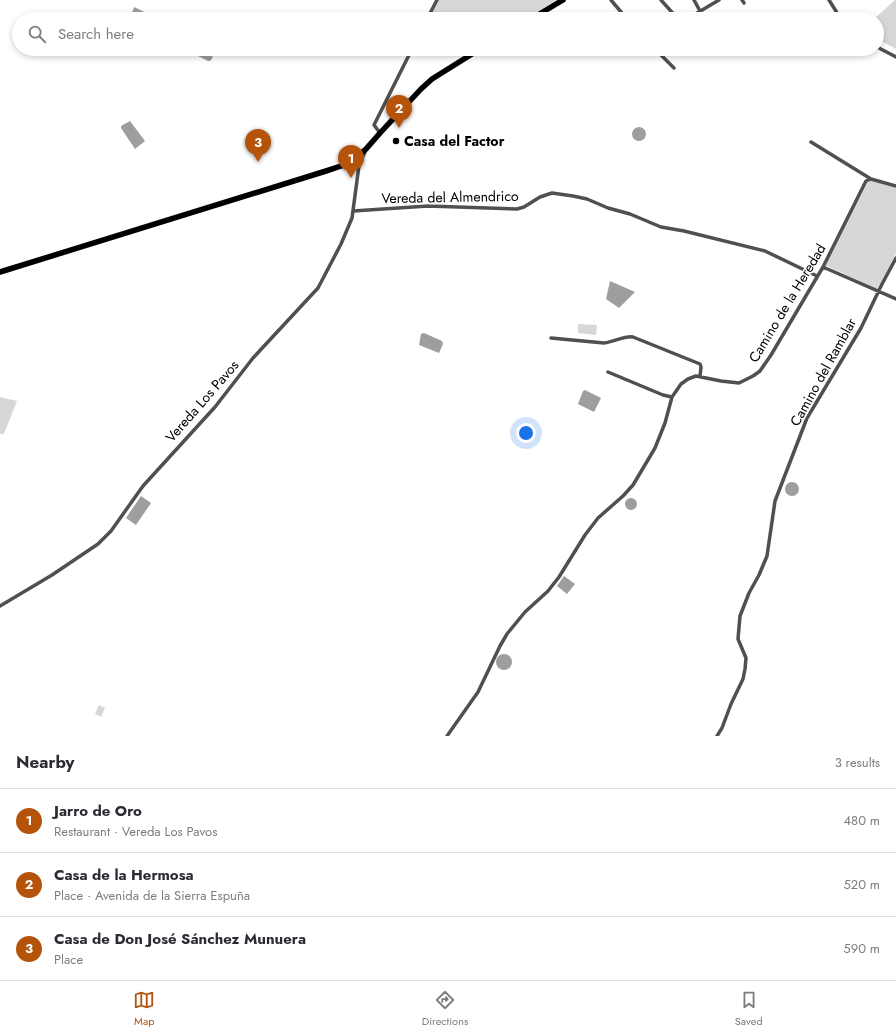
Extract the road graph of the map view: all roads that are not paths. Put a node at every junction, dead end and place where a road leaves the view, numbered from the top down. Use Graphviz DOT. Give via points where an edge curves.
graph roads {
  1 [pos="437,0"];
  2 [pos="562,0"];
  3 [pos="611,0"];
  4 [pos="662,0"];
  5 [pos="694,0"];
  6 [pos="719,0"];
  7 [pos="830,0"];
  8 [pos="700,11"];
  9 [pos="431,12"];
  10 [pos="542,12"];
  11 [pos="621,12"];
  12 [pos="672,12"];
  13 [pos="837,12"];
  14 [pos="884,51"];
  15 [pos="408,56"];
  16 [pos="469,56"];
  17 [pos="662,56"];
  18 [pos="896,57"];
  19 [pos="674,68"];
  20 [pos="380,133"];
  21 [pos="811,142"];
  22 [pos="366,149"];
  23 [pos="356,158"];
  24 [pos="359,165"];
  25 [pos="871,178"];
  26 [pos="896,186"];
  27 [pos="353,211"];
  28 [pos="896,258"];
  29 [pos="823,267"];
  30 [pos="0,272"];
  31 [pos="817,276"];
  32 [pos="878,291"];
  33 [pos="896,299"];
  34 [pos="551,338"];
  35 [pos="608,372"];
  36 [pos="700,376"];
  37 [pos="672,397"];
  38 [pos="0,606"];
  39 [pos="447,736"];
  40 [pos="717,736"];
  1 -- 9 [label="street"];
  2 -- 10 [label="main road"];
  3 -- 11 [label="street"];
  4 -- 12 [label="street"];
  5 -- 8 [label="street"];
  6 -- 8 [label="street"];
  7 -- 13 [label="street"];
  14 -- 18 [label="street"];
  15 -- 20 [label="street" via="374,125"];
  16 -- 20 [label="main road" via="432,79"];
  17 -- 19 [label="street"];
  20 -- 22 [label="main road"];
  21 -- 25 [label="street"];
  22 -- 23 [label="main road"];
  22 -- 24 [label="street"];
  23 -- 24 [label="street"];
  23 -- 30 [label="main road" via="326,171"];
  24 -- 27 [label="street, Vereda Los Pavos"];
  25 -- 26 [label="street"];
  25 -- 29 [label="street, Camino de la Heredad" via="866,181"];
  27 -- 31 [label="street, Vereda del Almendrico" via="428,206 517,208 555,193 587,199 661,227 765,251"];
  27 -- 38 [label="street, Vereda Los Pavos" via="341,244 318,288 253,358 215,407 143,486 111,531 98,544 68,565"];
  28 -- 32 [label="street, Camino del Ramblar"];
  29 -- 31 [label="street, Camino de la Heredad"];
  29 -- 32 [label="street"];
  31 -- 36 [label="street, Camino de la Heredad" via="760,371 754,376 731,383"];
  32 -- 33 [label="street"];
  32 -- 40 [label="street, Camino del Ramblar" via="861,328 807,418 775,501 766,556 740,616 738,639 746,658 743,679"];
  34 -- 36 [label="street" via="604,343 630,336 700,364"];
  35 -- 37 [label="street"];
  36 -- 37 [label="street" via="690,377 684,381"];
  37 -- 39 [label="street" via="661,434 633,485 598,518 548,591 525,612 507,634 478,692"];
}
